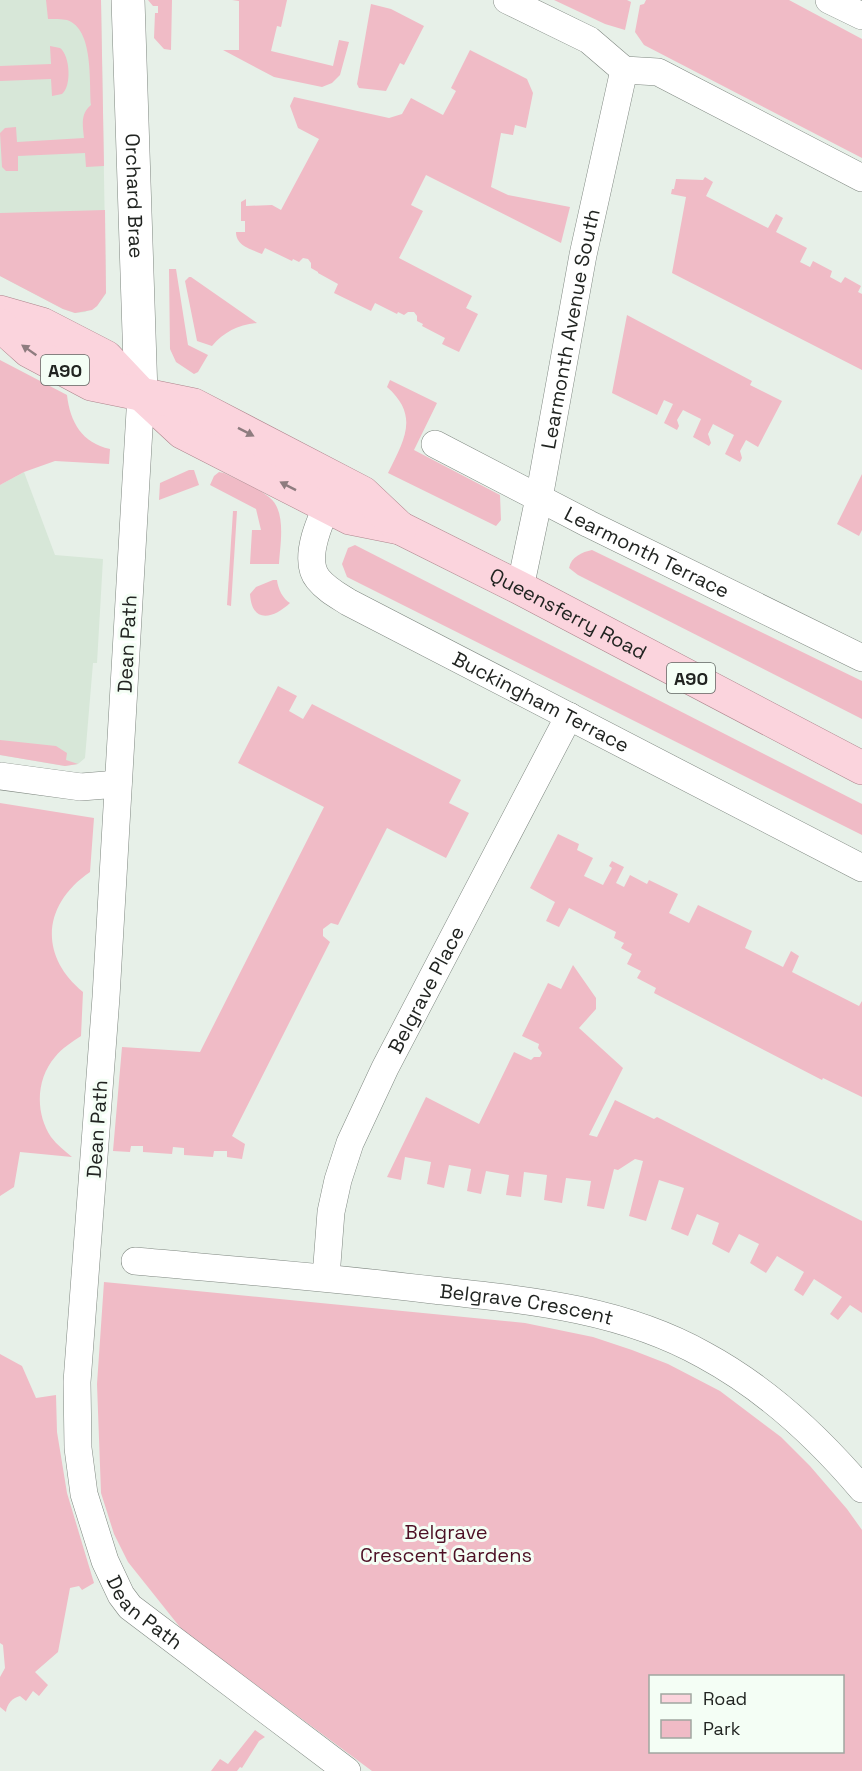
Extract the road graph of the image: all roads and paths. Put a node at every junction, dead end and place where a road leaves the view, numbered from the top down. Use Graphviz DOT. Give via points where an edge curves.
graph roads {
  1 [pos="128,0"];
  2 [pos="507,0"];
  3 [pos="830,0"];
  4 [pos="862,16"];
  5 [pos="624,70"];
  6 [pos="862,178"];
  7 [pos="0,312"];
  8 [pos="0,325"];
  9 [pos="141,394"];
  10 [pos="435,444"];
  11 [pos="333,493"];
  12 [pos="539,498"];
  13 [pos="520,588"];
  14 [pos="862,658"];
  15 [pos="569,716"];
  16 [pos="862,768"];
  17 [pos="0,776"];
  18 [pos="118,784"];
  19 [pos="862,868"];
  20 [pos="135,1261"];
  21 [pos="326,1278"];
  22 [pos="862,1490"];
  23 [pos="337,1763"];
  1 -- 9 [label="street, Orchard Brae"];
  2 -- 5 [label="street" via="589,40"];
  3 -- 4 [label="street"];
  5 -- 6 [label="street" via="658,72"];
  5 -- 12 [label="street, Learmonth Avenue South" via="583,255"];
  7 -- 9 [label="main road, Queensferry Road / A90" via="42,324 106,357"];
  9 -- 8 [label="main road, A90, one-way" via="92,384 28,351"];
  9 -- 11 [label="main road, Queensferry Road / A90" via="182,432"];
  9 -- 18 [label="street, Dean Path"];
  10 -- 12 [label="street, Learmonth Terrace"];
  11 -- 13 [label="main road, Queensferry Road / A90" via="350,518 400,528"];
  11 -- 15 [label="street, Buckingham Terrace" via="314,539 312,557 315,576 326,587"];
  12 -- 13 [label="street, Learmonth Avenue South"];
  12 -- 14 [label="street, Learmonth Terrace"];
  13 -- 16 [label="main road, Queensferry Road / A90"];
  15 -- 19 [label="street, Buckingham Terrace"];
  15 -- 21 [label="street, Belgrave Place" via="354,1134 334,1196"];
  17 -- 18 [label="street" via="81,787"];
  18 -- 23 [label="street, Dean Path" via="77,1382 78,1448 84,1494 105,1561 130,1607"];
  20 -- 21 [label="street, Belgrave Crescent"];
  21 -- 22 [label="street, Belgrave Crescent" via="550,1304 602,1314 644,1328 704,1354 754,1387 807,1430"];
}
